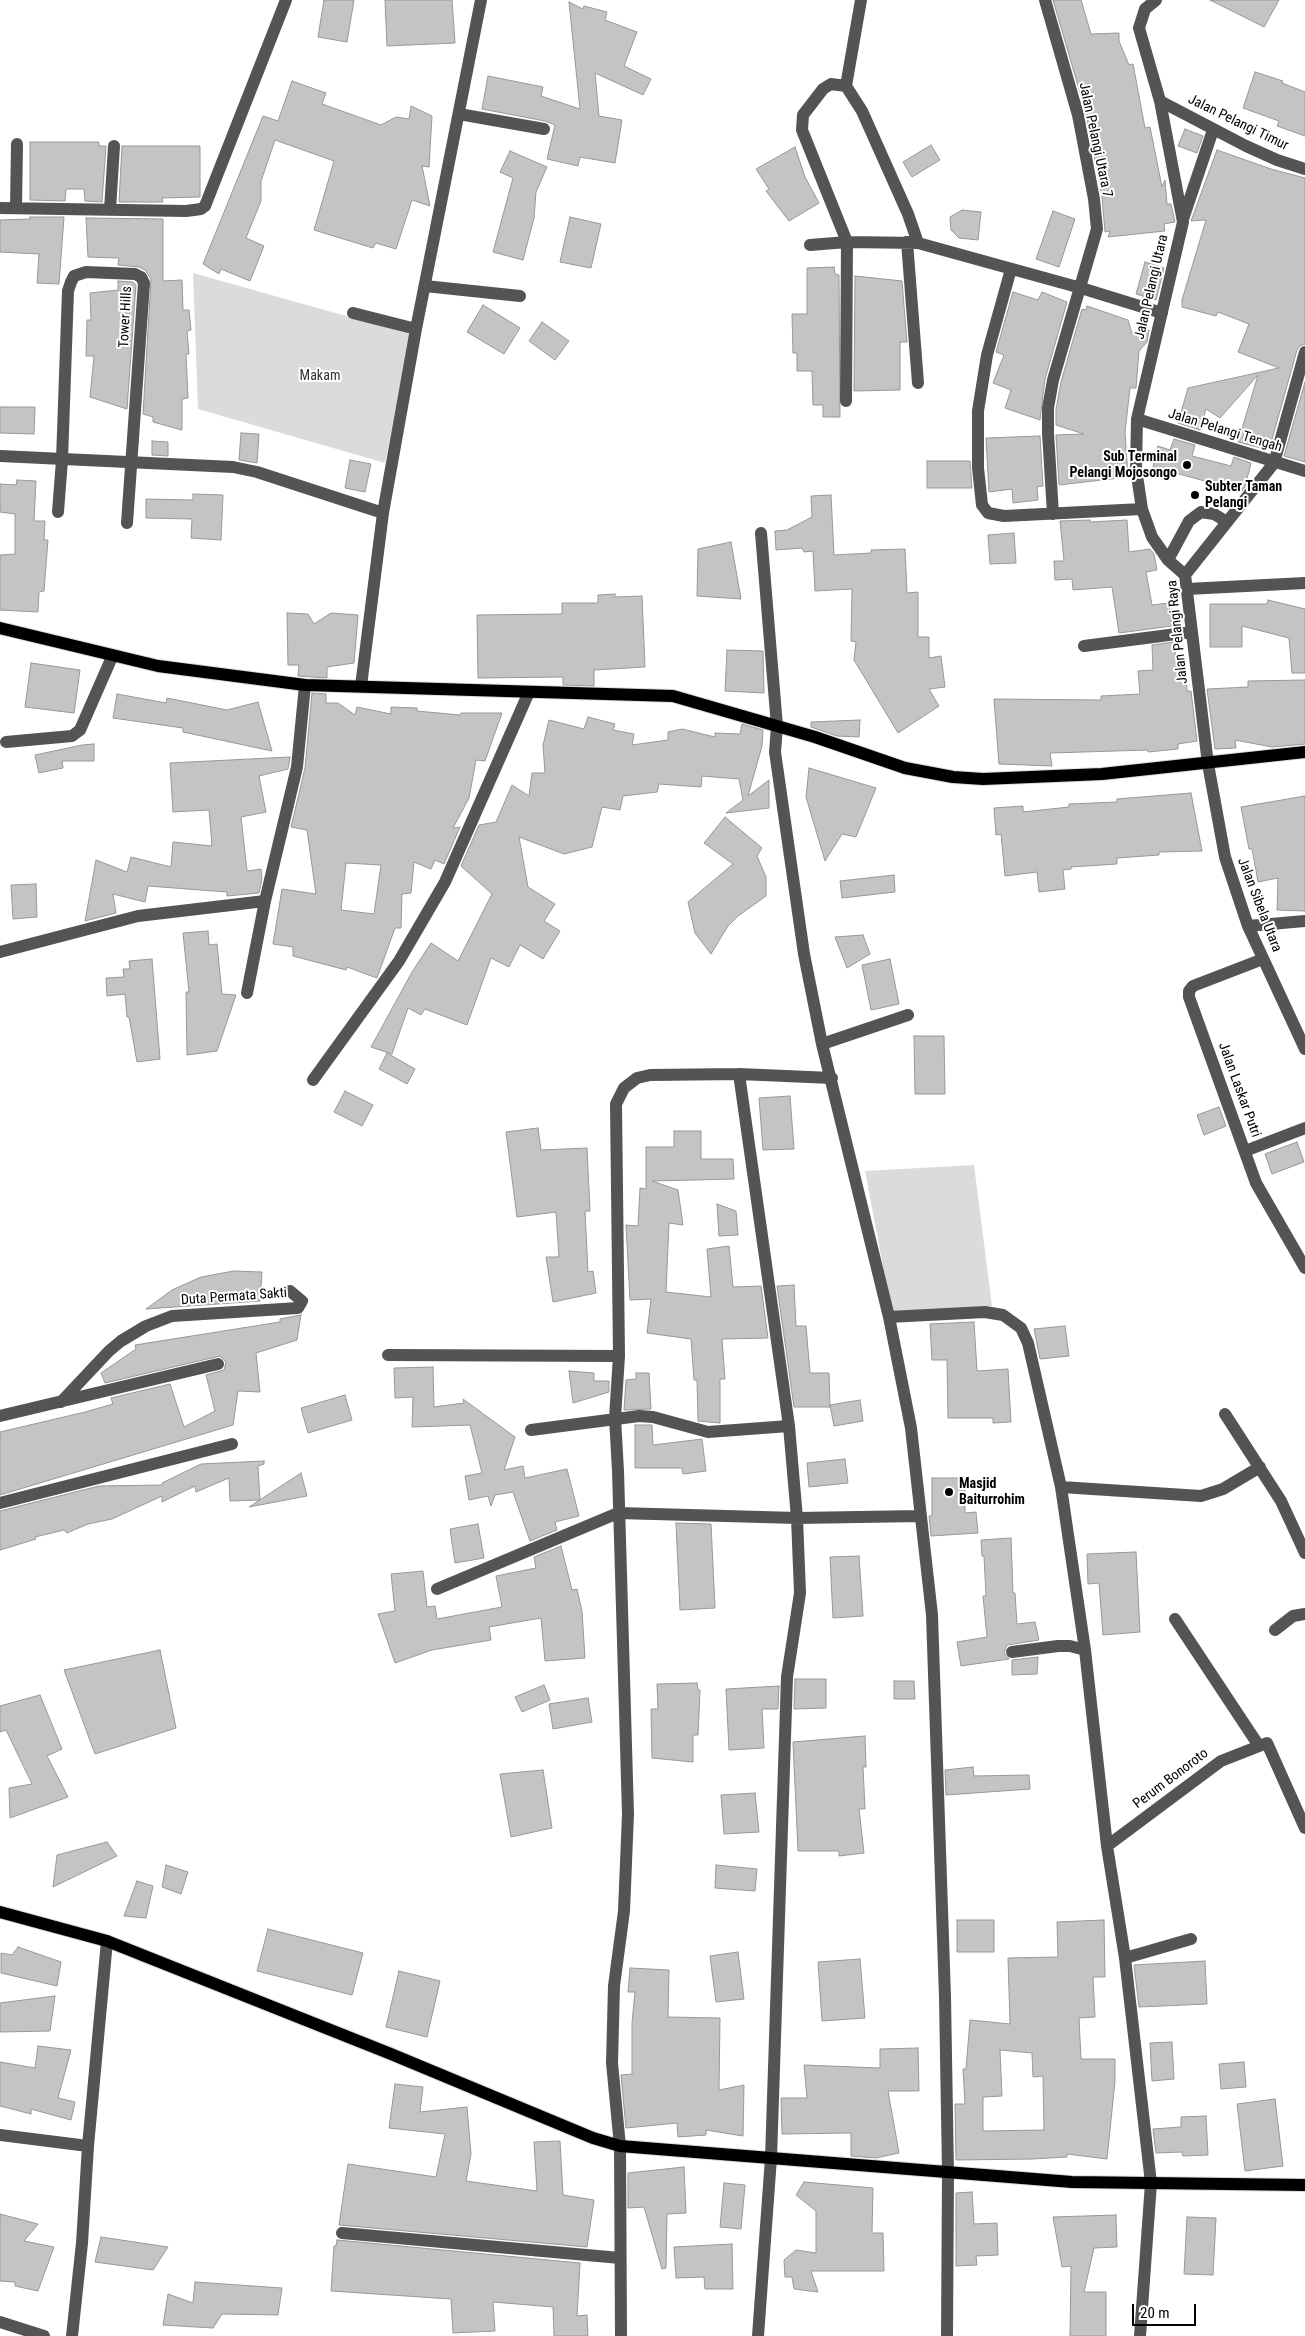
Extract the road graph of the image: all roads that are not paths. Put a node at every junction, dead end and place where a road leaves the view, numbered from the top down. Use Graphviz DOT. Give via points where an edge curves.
graph roads {
  1 [pos="286,0"];
  2 [pos="481,0"];
  3 [pos="861,0"];
  4 [pos="1045,0"];
  5 [pos="1156,0"];
  6 [pos="846,86"];
  7 [pos="1160,101"];
  8 [pos="458,114"];
  9 [pos="544,129"];
  10 [pos="1213,130"];
  11 [pos="17,144"];
  12 [pos="114,146"];
  13 [pos="1305,169"];
  14 [pos="0,208"];
  15 [pos="16,208"];
  16 [pos="110,210"];
  17 [pos="1183,222"];
  18 [pos="847,242"];
  19 [pos="912,242"];
  20 [pos="810,245"];
  21 [pos="1012,269"];
  22 [pos="425,286"];
  23 [pos="1081,288"];
  24 [pos="520,296"];
  25 [pos="353,313"];
  26 [pos="1162,313"];
  27 [pos="416,329"];
  28 [pos="1305,352"];
  29 [pos="918,383"];
  30 [pos="846,400"];
  31 [pos="1137,419"];
  32 [pos="0,456"];
  33 [pos="62,460"];
  34 [pos="131,463"];
  35 [pos="1274,463"];
  36 [pos="1305,471"];
  37 [pos="1142,509"];
  38 [pos="58,512"];
  39 [pos="384,513"];
  40 [pos="1053,514"];
  41 [pos="1227,522"];
  42 [pos="127,523"];
  43 [pos="761,534"];
  44 [pos="1168,560"];
  45 [pos="1185,575"];
  46 [pos="1305,583"];
  47 [pos="1187,589"];
  48 [pos="0,628"];
  49 [pos="1192,632"];
  50 [pos="1084,646"];
  51 [pos="112,657"];
  52 [pos="305,684"];
  53 [pos="361,686"];
  54 [pos="529,692"];
  55 [pos="777,726"];
  56 [pos="6,742"];
  57 [pos="1305,752"];
  58 [pos="1208,764"];
  59 [pos="265,901"];
  60 [pos="1305,921"];
  61 [pos="1248,926"];
  62 [pos="0,952"];
  63 [pos="1263,959"];
  64 [pos="247,993"];
  65 [pos="908,1015"];
  66 [pos="822,1044"];
  67 [pos="1305,1049"];
  68 [pos="739,1074"];
  69 [pos="832,1078"];
  70 [pos="313,1080"];
  71 [pos="1305,1128"];
  72 [pos="1245,1151"];
  73 [pos="1305,1268"];
  74 [pos="290,1291"];
  75 [pos="889,1317"];
  76 [pos="388,1355"];
  77 [pos="619,1356"];
  78 [pos="218,1364"];
  79 [pos="61,1402"];
  80 [pos="1225,1414"];
  81 [pos="0,1416"];
  82 [pos="615,1418"];
  83 [pos="790,1426"];
  84 [pos="531,1430"];
  85 [pos="232,1444"];
  86 [pos="1260,1467"];
  87 [pos="1061,1487"];
  88 [pos="0,1503"];
  89 [pos="618,1513"];
  90 [pos="920,1516"];
  91 [pos="797,1518"];
  92 [pos="1305,1553"];
  93 [pos="437,1589"];
  94 [pos="1305,1614"];
  95 [pos="1175,1619"];
  96 [pos="1275,1630"];
  97 [pos="1085,1650"];
  98 [pos="1012,1652"];
  99 [pos="1259,1746"];
  100 [pos="1305,1828"];
  101 [pos="1107,1846"];
  102 [pos="0,1912"];
  103 [pos="1191,1939"];
  104 [pos="106,1941"];
  105 [pos="1125,1958"];
  106 [pos="0,2135"];
  107 [pos="88,2146"];
  108 [pos="620,2146"];
  109 [pos="771,2158"];
  110 [pos="948,2172"];
  111 [pos="1151,2184"];
  112 [pos="1305,2185"];
  113 [pos="342,2233"];
  114 [pos="620,2258"];
  115 [pos="0,2322"];
  116 [pos="44,2336"];
  117 [pos="72,2336"];
  118 [pos="621,2336"];
  119 [pos="758,2336"];
  120 [pos="947,2336"];
  121 [pos="1140,2336"];
  1 -- 16 [label="street" via="205,206 194,211"];
  2 -- 8 [label="street"];
  3 -- 6 [label="street"];
  4 -- 23 [label="street, Jalan Pelangi Utara 7" via="1078,116 1094,199 1096,229"];
  5 -- 7 [label="street, Jalan Pelangi Utara" via="1145,9 1139,28"];
  6 -- 18 [label="street" via="831,84 823,89 803,115 802,130"];
  6 -- 19 [label="street" via="862,111 908,214"];
  7 -- 10 [label="street, Jalan Pelangi Timur"];
  7 -- 17 [label="street, Jalan Pelangi Utara"];
  8 -- 9 [label="street"];
  8 -- 22 [label="street"];
  10 -- 13 [label="street, Jalan Pelangi Timur" via="1277,160"];
  10 -- 17 [label="street"];
  11 -- 15 [label="street"];
  12 -- 16 [label="street"];
  14 -- 15 [label="street"];
  15 -- 16 [label="street"];
  17 -- 26 [label="street, Jalan Pelangi Utara"];
  18 -- 19 [label="street"];
  18 -- 20 [label="street"];
  18 -- 30 [label="street"];
  19 -- 21 [label="street"];
  19 -- 29 [label="street"];
  21 -- 23 [label="street"];
  21 -- 40 [label="street" via="987,355 978,411 980,500 993,515"];
  22 -- 24 [label="street"];
  22 -- 27 [label="street"];
  23 -- 26 [label="street"];
  23 -- 40 [label="street, Jalan Pelangi Utara 7" via="1053,380 1048,408"];
  25 -- 27 [label="street"];
  26 -- 31 [label="street, Jalan Pelangi Utara"];
  27 -- 39 [label="street"];
  28 -- 35 [label="street, Jalan Pelangi Raya"];
  31 -- 35 [label="street, Jalan Pelangi Tengah"];
  31 -- 37 [label="street, Jalan Pelangi Utara" via="1136,469"];
  32 -- 33 [label="street"];
  33 -- 34 [label="street"];
  33 -- 34 [label="street, Tower Hills" via="68,291 71,282 74,276 86,272 135,274 141,276 144,283"];
  33 -- 38 [label="street, Tower Hills"];
  34 -- 39 [label="street" via="207,465 249,470"];
  34 -- 42 [label="street, Tower Hills"];
  35 -- 36 [label="street, Jalan Pelangi Tengah"];
  35 -- 41 [label="street, Jalan Pelangi Raya"];
  37 -- 40 [label="street"];
  37 -- 44 [label="street, Jalan Pelangi Utara" via="1152,537"];
  39 -- 53 [label="street"];
  41 -- 44 [label="street" via="1214,514 1201,512 1190,521"];
  41 -- 45 [label="street, Jalan Pelangi Raya"];
  43 -- 55 [label="street"];
  44 -- 45 [label="street, Jalan Pelangi Utara"];
  45 -- 47 [label="street, Jalan Pelangi Raya"];
  46 -- 47 [label="street"];
  47 -- 49 [label="street, Jalan Pelangi Raya"];
  48 -- 51 [label="main road"];
  49 -- 50 [label="street"];
  49 -- 58 [label="street, Jalan Pelangi Raya"];
  51 -- 52 [label="main road" via="176,669"];
  51 -- 56 [label="street" via="80,730 72,736"];
  52 -- 53 [label="main road"];
  52 -- 59 [label="street" via="297,767"];
  53 -- 54 [label="main road"];
  54 -- 55 [label="main road" via="673,696"];
  54 -- 70 [label="street" via="445,882 399,961"];
  55 -- 58 [label="main road" via="905,768 983,779 1102,774"];
  55 -- 66 [label="street" via="775,752 792,876"];
  57 -- 58 [label="main road"];
  58 -- 61 [label="street, Jalan Sibela Utara" via="1225,857"];
  59 -- 62 [label="street" via="138,916"];
  59 -- 64 [label="street"];
  60 -- 61 [label="street"];
  61 -- 63 [label="street, Jalan Sibela Utara"];
  63 -- 67 [label="street, Jalan Sibela Utara"];
  63 -- 72 [label="street, Jalan Laskar Putri" via="1193,986 1189,991"];
  65 -- 66 [label="street"];
  66 -- 69 [label="street"];
  68 -- 69 [label="street"];
  68 -- 77 [label="street" via="650,1074 624,1088 616,1104"];
  68 -- 83 [label="street"];
  69 -- 75 [label="street"];
  71 -- 72 [label="street"];
  72 -- 73 [label="street, Jalan Laskar Putri" via="1256,1183"];
  74 -- 79 [label="street, Duta Permata Sakti" via="302,1301 298,1308 172,1316 146,1326 115,1346"];
  75 -- 87 [label="street" via="985,1312 1004,1315 1022,1328"];
  75 -- 90 [label="street" via="911,1428"];
  76 -- 77 [label="street"];
  77 -- 82 [label="street"];
  78 -- 79 [label="street"];
  79 -- 81 [label="street"];
  80 -- 86 [label="street"];
  82 -- 83 [label="street" via="653,1417 708,1432"];
  82 -- 84 [label="street"];
  82 -- 89 [label="street"];
  83 -- 91 [label="street"];
  85 -- 88 [label="street"];
  86 -- 87 [label="street" via="1207,1495"];
  86 -- 92 [label="street" via="1289,1516"];
  87 -- 97 [label="street"];
  89 -- 91 [label="street"];
  89 -- 93 [label="street"];
  89 -- 108 [label="street" via="628,1814 624,1912 614,1986 612,2063"];
  90 -- 91 [label="street"];
  90 -- 110 [label="street" via="932,1615"];
  91 -- 109 [label="street" via="800,1593 787,1677"];
  94 -- 96 [label="street" via="1293,1616"];
  95 -- 99 [label="street"];
  97 -- 98 [label="street" via="1058,1646"];
  97 -- 101 [label="street"];
  99 -- 100 [label="street" via="1267,1743"];
  99 -- 101 [label="street, Perum Bonoroto" via="1221,1761"];
  101 -- 105 [label="street"];
  102 -- 104 [label="main road"];
  103 -- 105 [label="street"];
  104 -- 107 [label="street"];
  104 -- 108 [label="main road" via="593,2138"];
  105 -- 111 [label="street"];
  106 -- 107 [label="street"];
  107 -- 117 [label="street"];
  108 -- 109 [label="main road"];
  108 -- 114 [label="street"];
  109 -- 110 [label="main road"];
  109 -- 119 [label="street"];
  110 -- 111 [label="main road" via="1072,2182"];
  110 -- 120 [label="street"];
  111 -- 112 [label="main road"];
  111 -- 121 [label="street"];
  113 -- 114 [label="street"];
  114 -- 118 [label="street"];
  115 -- 116 [label="street"];
}
